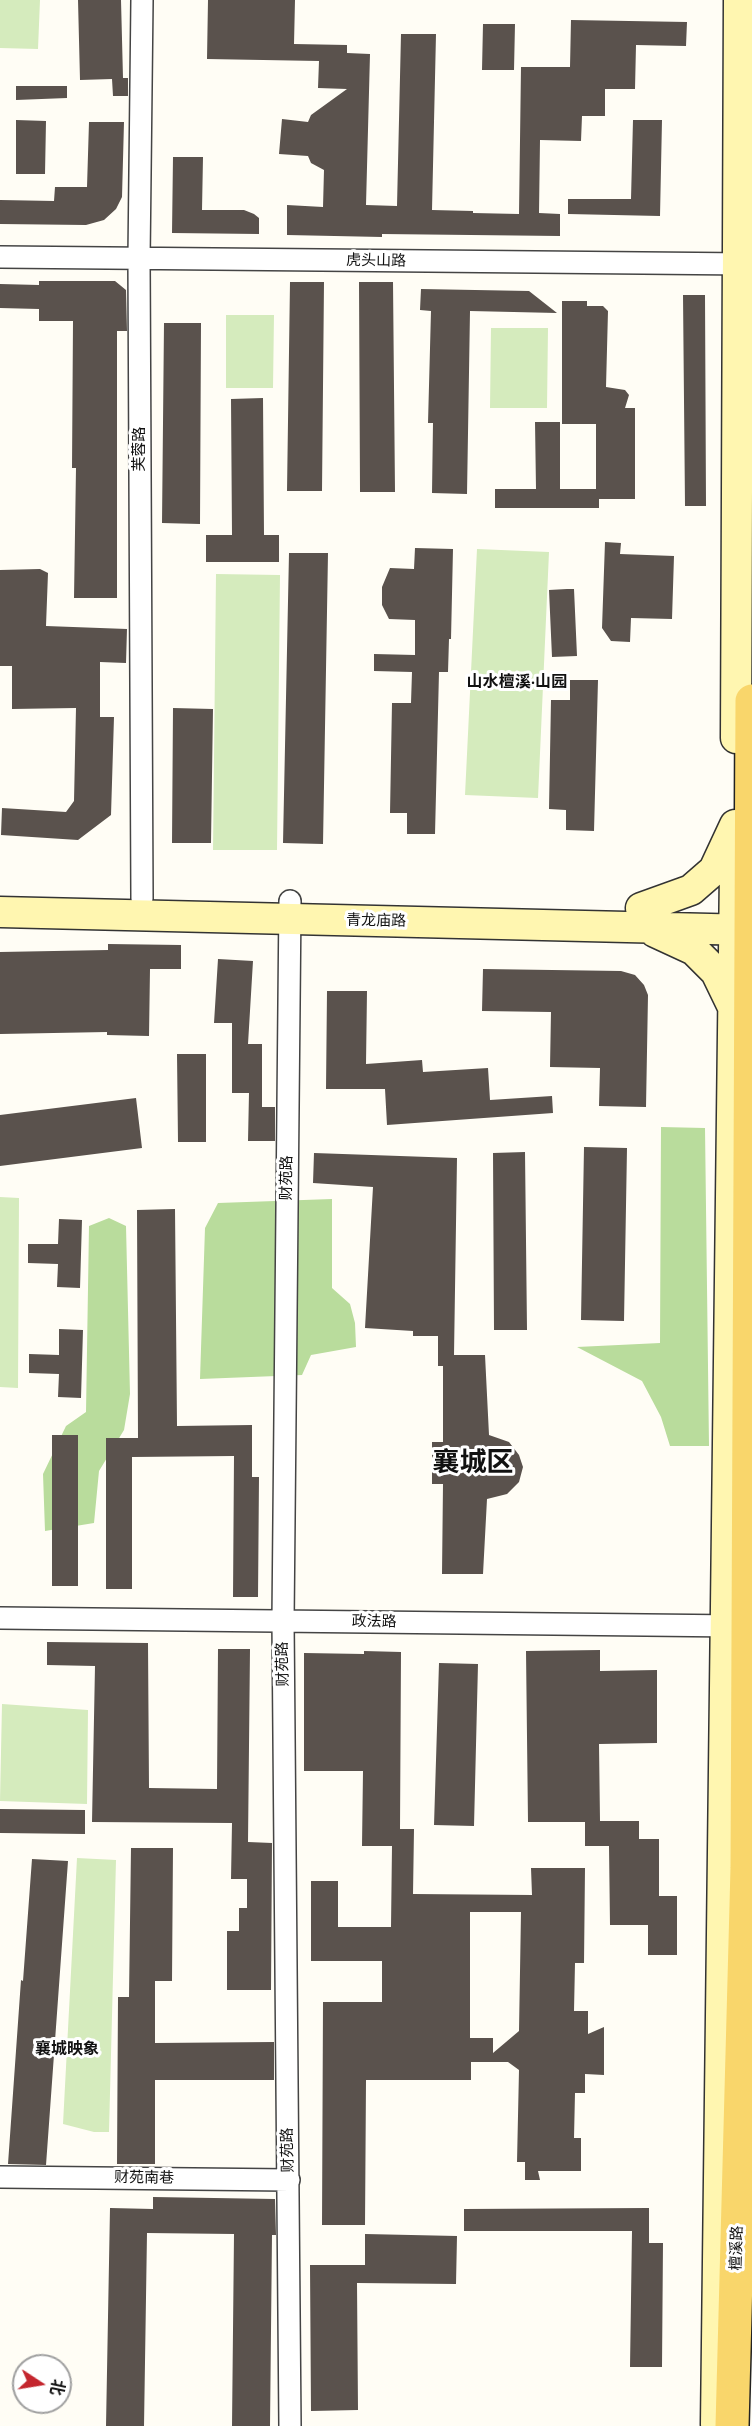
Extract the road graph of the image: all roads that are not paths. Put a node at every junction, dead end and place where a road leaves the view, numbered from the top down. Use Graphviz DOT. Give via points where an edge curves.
graph roads {
  1 [pos="142,0"];
  2 [pos="739,0"];
  3 [pos="0,257"];
  4 [pos="139,259"];
  5 [pos="745,264"];
  6 [pos="752,701"];
  7 [pos="735,825"];
  8 [pos="0,895"];
  9 [pos="142,899"];
  10 [pos="290,910"];
  11 [pos="0,912"];
  12 [pos="643,917"];
  13 [pos="746,919"];
  14 [pos="733,1009"];
  15 [pos="0,1618"];
  16 [pos="283,1621"];
  17 [pos="737,1626"];
  18 [pos="750,1784"];
  19 [pos="0,2177"];
  20 [pos="289,2180"];
  21 [pos="290,2426"];
  22 [pos="716,2426"];
  23 [pos="732,2426"];
  1 -- 4 [label="street, 芙蓉路"];
  2 -- 5 [label="street"];
  3 -- 4 [label="street, 虎头山路"];
  4 -- 5 [label="street, 虎头山路"];
  4 -- 9 [label="street, 芙蓉路"];
  5 -- 7 [label="street"];
  6 -- 13 [label="main road, 檀溪路"];
  7 -- 12 [label="street" via="714,870 691,890"];
  7 -- 13 [label="street"];
  8 -- 9 [label="street, 青龙庙路"];
  9 -- 10 [label="street, 青龙庙路"];
  10 -- 11 [label="street, 青龙庙路"];
  10 -- 12 [label="street, 青龙庙路"];
  10 -- 16 [label="street, 财苑路"];
  12 -- 13 [label="street, 青龙庙路"];
  12 -- 14 [label="street" via="694,950 716,972"];
  13 -- 14 [label="street"];
  13 -- 17 [label="main road, 檀溪路"];
  14 -- 17 [label="street"];
  15 -- 16 [label="street, 政法路"];
  16 -- 17 [label="street, 政法路"];
  16 -- 20 [label="street, 财苑路"];
  17 -- 18 [label="main road, 檀溪路"];
  17 -- 22 [label="street"];
  18 -- 23 [label="main road, 檀溪路"];
  19 -- 20 [label="street, 财苑南巷"];
  20 -- 21 [label="street, 财苑路"];
}
